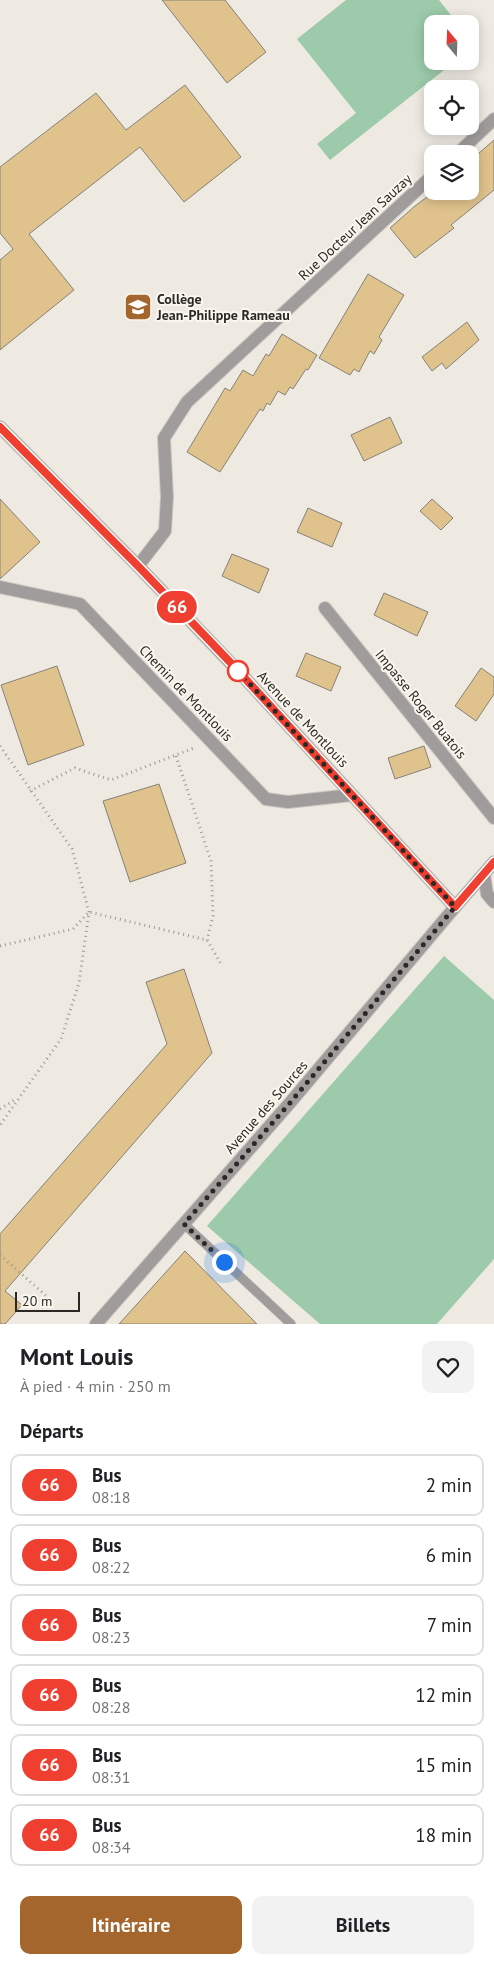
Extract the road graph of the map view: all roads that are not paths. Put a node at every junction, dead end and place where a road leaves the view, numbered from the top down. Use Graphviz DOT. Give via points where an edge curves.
graph roads {
  1 [pos="494,119"];
  2 [pos="467,145"];
  3 [pos="424,183"];
  4 [pos="0,427"];
  5 [pos="138,566"];
  6 [pos="0,587"];
  7 [pos="325,608"];
  8 [pos="352,795"];
  9 [pos="494,818"];
  10 [pos="494,862"];
  11 [pos="484,874"];
  12 [pos="494,902"];
  13 [pos="455,907"];
  14 [pos="184,1224"];
  15 [pos="96,1324"];
  16 [pos="291,1324"];
  1 -- 2 [label="street"];
  3 -- 5 [label="street, Rue Docteur Jean Sauzay" via="187,402 164,438 168,497 165,531"];
  4 -- 5 [label="street, Avenue de Montlouis"];
  5 -- 8 [label="street, Avenue de Montlouis"];
  6 -- 8 [label="street, Chemin de Montlouis" via="80,604 266,799 288,802"];
  7 -- 9 [label="street, Impasse Roger Buatois"];
  8 -- 13 [label="street, Avenue de Montlouis"];
  10 -- 11 [label="street, Avenue des Sources"];
  11 -- 12 [label="street" via="487,894"];
  11 -- 13 [label="street, Avenue des Sources"];
  13 -- 14 [label="street, Avenue des Sources"];
  14 -- 15 [label="street, Avenue des Sources"];
  14 -- 16 [label="lane"];
}
